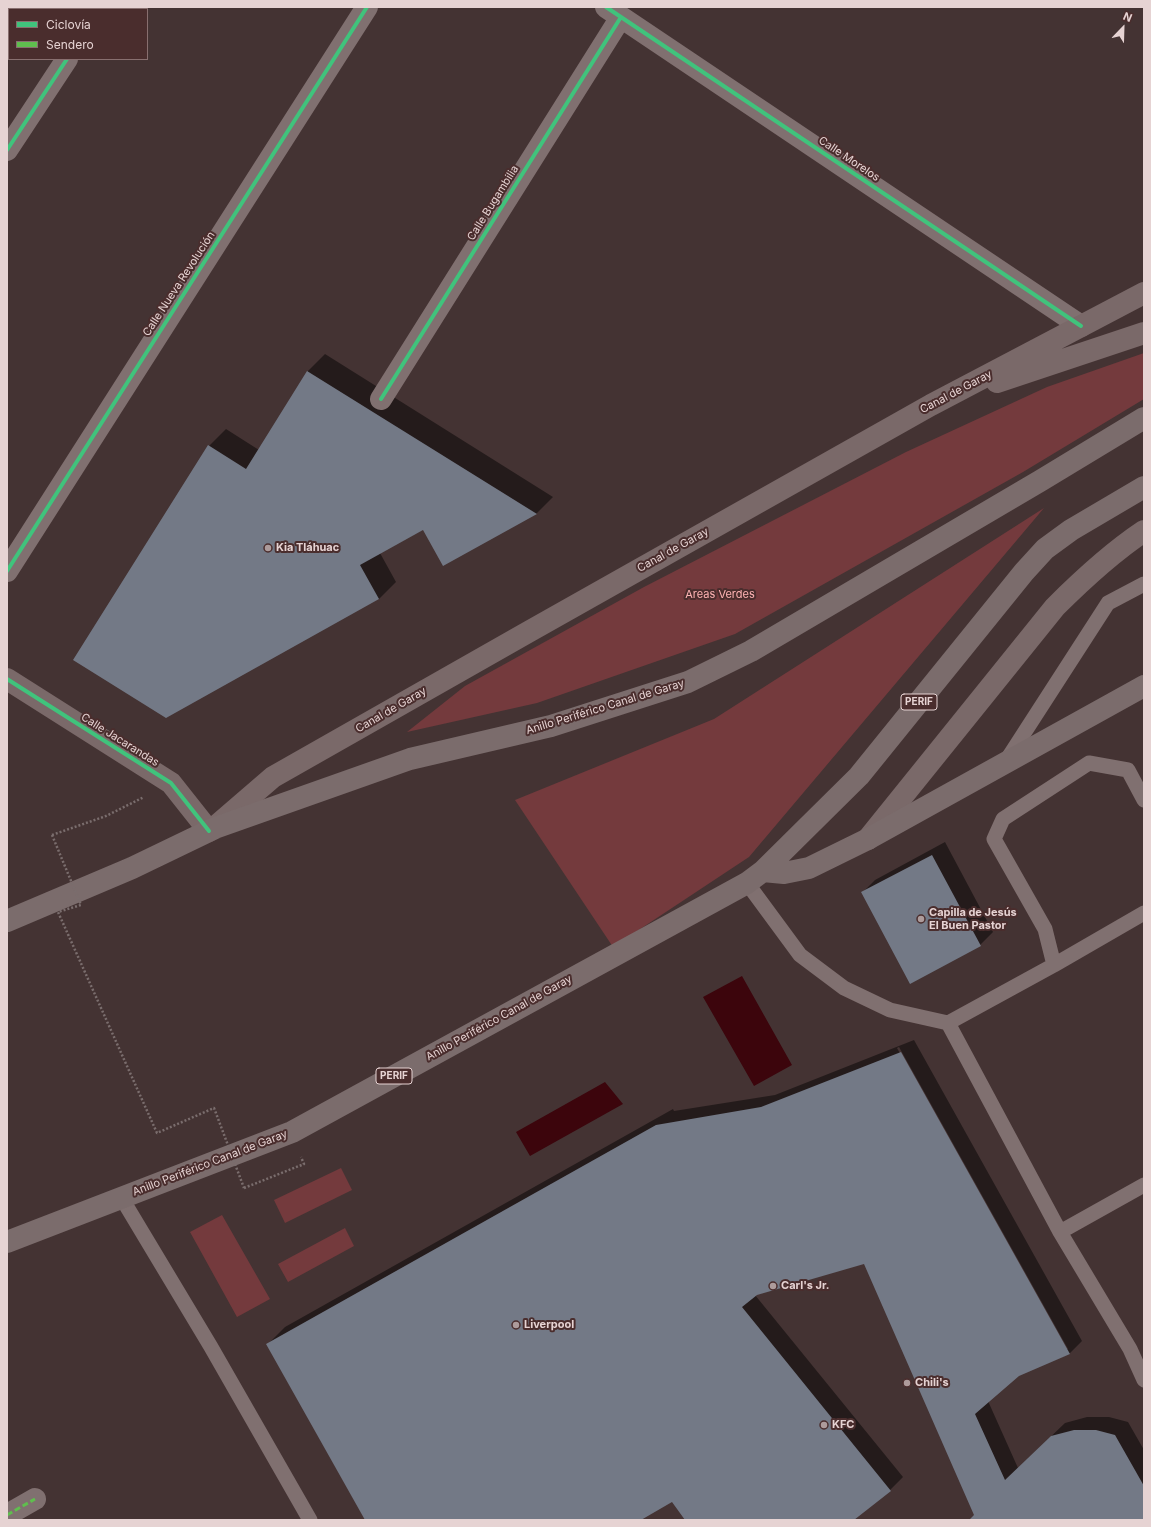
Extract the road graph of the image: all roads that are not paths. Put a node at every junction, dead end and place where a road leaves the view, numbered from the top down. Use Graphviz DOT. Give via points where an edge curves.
graph roads {
  1 [pos="367,7"];
  2 [pos="614,12"];
  3 [pos="66,60"];
  4 [pos="7,150"];
  5 [pos="1144,293"];
  6 [pos="1081,326"];
  7 [pos="1144,333"];
  8 [pos="381,399"];
  9 [pos="931,405"];
  10 [pos="1144,418"];
  11 [pos="1144,487"];
  12 [pos="1144,531"];
  13 [pos="7,571"];
  14 [pos="1144,584"];
  15 [pos="7,679"];
  16 [pos="1144,686"];
  17 [pos="1004,764"];
  18 [pos="1144,800"];
  19 [pos="212,829"];
  20 [pos="868,839"];
  21 [pos="755,877"];
  22 [pos="1144,913"];
  23 [pos="7,921"];
  24 [pos="1054,965"];
  25 [pos="948,1023"];
  26 [pos="1144,1185"];
  27 [pos="121,1197"];
  28 [pos="1060,1232"];
  29 [pos="7,1242"];
  30 [pos="1144,1380"];
  31 [pos="35,1499"];
  32 [pos="7,1515"];
  33 [pos="310,1520"];
  1 -- 13 [label="street, Calle Nueva Revolución"];
  2 -- 6 [label="street, Calle Morelos"];
  2 -- 8 [label="street, Calle Bugambilia"];
  3 -- 4 [label="street"];
  5 -- 6 [label="main road, Canal de Garay"];
  6 -- 9 [label="main road, Canal de Garay"];
  7 -- 9 [label="main road"];
  9 -- 19 [label="main road, Canal de Garay" via="273,777"];
  10 -- 19 [label="highway, Anillo Periférico Canal de Garay" via="751,651 688,682 551,726 410,759"];
  11 -- 21 [label="highway, PERIF" via="1044,549 858,776"];
  12 -- 20 [label="main road" via="1122,546 1055,607"];
  14 -- 17 [label="lane" via="1108,603"];
  15 -- 19 [label="main road, Calle Jacarandas" via="171,783"];
  16 -- 17 [label="highway"];
  17 -- 20 [label="highway"];
  18 -- 24 [label="lane" via="1128,770 1089,763 1002,819 994,839 1045,929"];
  19 -- 23 [label="highway, Anillo Periférico Canal de Garay" via="132,868"];
  20 -- 21 [label="highway" via="809,868"];
  21 -- 25 [label="lane" via="800,955 844,988 890,1010"];
  21 -- 27 [label="highway, Anillo Periférico Canal de Garay / PERIF" via="292,1132"];
  22 -- 24 [label="lane"];
  24 -- 25 [label="lane"];
  25 -- 28 [label="lane"];
  26 -- 28 [label="lane"];
  27 -- 29 [label="highway, Anillo Periférico Canal de Garay / PERIF"];
  27 -- 33 [label="lane"];
  28 -- 30 [label="lane" via="1130,1349"];
  31 -- 32 [label="street"];
}
